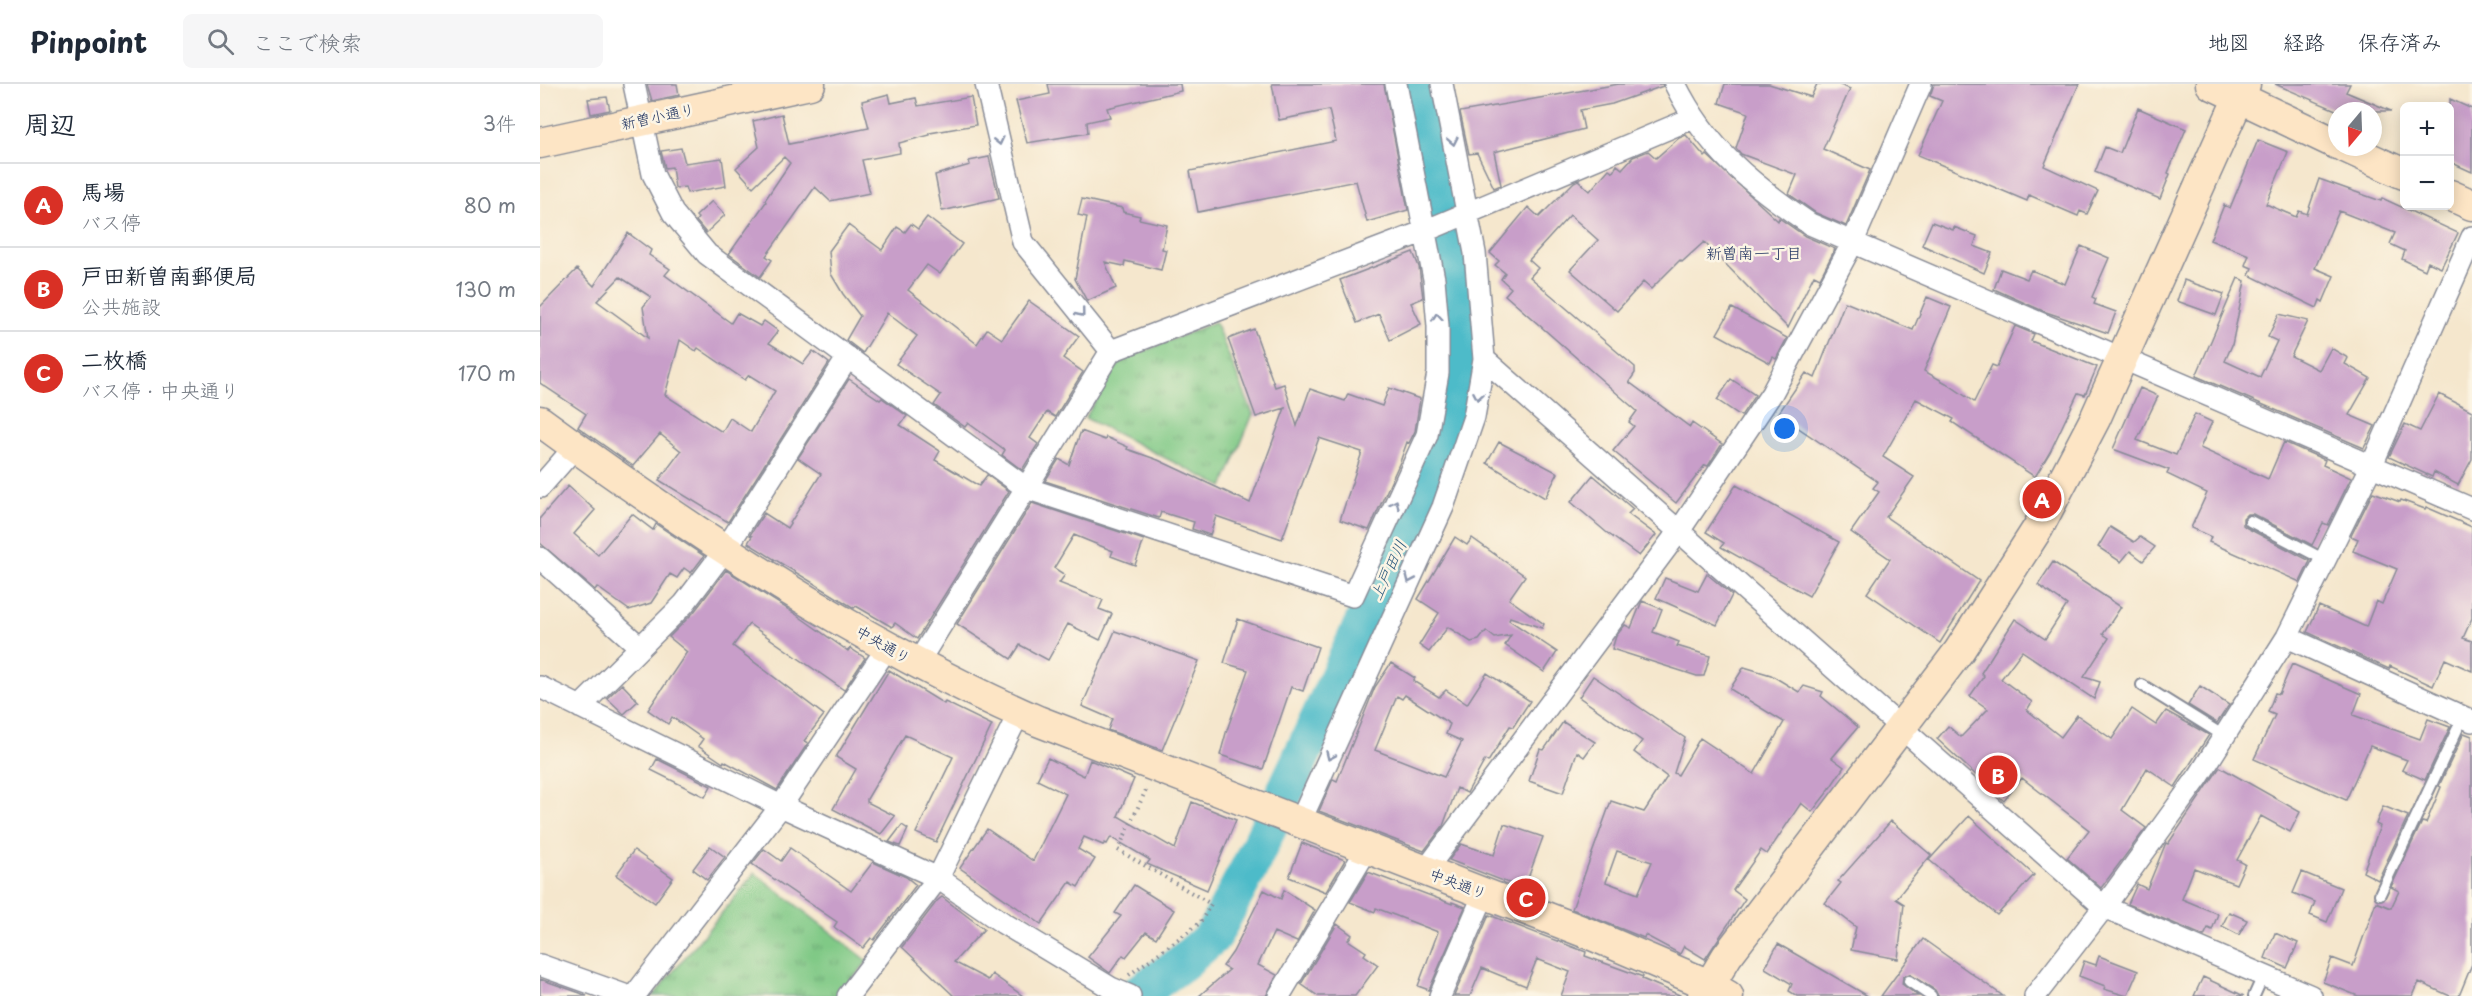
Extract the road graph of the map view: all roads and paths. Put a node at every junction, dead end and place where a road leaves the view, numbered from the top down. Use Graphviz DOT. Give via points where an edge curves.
graph roads {
  1 [pos="634,84"];
  2 [pos="810,84"];
  3 [pos="986,84"];
  4 [pos="1396,84"];
  5 [pos="1442,84"];
  6 [pos="1675,84"];
  7 [pos="1921,84"];
  8 [pos="2211,84"];
  9 [pos="2241,91"];
  10 [pos="1693,118"];
  11 [pos="642,121"];
  12 [pos="2328,139"];
  13 [pos="540,143"];
  14 [pos="2365,156"];
  15 [pos="2400,172"];
  16 [pos="2454,197"];
  17 [pos="2472,205"];
  18 [pos="1466,214"];
  19 [pos="1424,232"];
  20 [pos="2472,237"];
  21 [pos="1852,244"];
  22 [pos="1111,351"];
  23 [pos="848,357"];
  24 [pos="2121,358"];
  25 [pos="1484,359"];
  26 [pos="540,422"];
  27 [pos="575,447"];
  28 [pos="2371,467"];
  29 [pos="540,487"];
  30 [pos="1026,488"];
  31 [pos="2472,509"];
  32 [pos="2250,521"];
  33 [pos="1679,531"];
  34 [pos="725,550"];
  35 [pos="540,558"];
  36 [pos="2325,560"];
  37 [pos="2288,637"];
  38 [pos="639,646"];
  39 [pos="887,648"];
  40 [pos="917,664"];
  41 [pos="2142,685"];
  42 [pos="540,687"];
  43 [pos="580,707"];
  44 [pos="1019,713"];
  45 [pos="2468,719"];
  46 [pos="1902,729"];
  47 [pos="2224,736"];
  48 [pos="1156,767"];
  49 [pos="781,806"];
  50 [pos="1282,815"];
  51 [pos="1367,849"];
  52 [pos="1425,871"];
  53 [pos="938,878"];
  54 [pos="1484,894"];
  55 [pos="2380,894"];
  56 [pos="2104,907"];
  57 [pos="540,964"];
  58 [pos="2264,976"];
  59 [pos="1909,981"];
  60 [pos="1120,992"];
  61 [pos="1714,992"];
  62 [pos="627,996"];
  63 [pos="634,996"];
  64 [pos="848,996"];
  65 [pos="1279,996"];
  66 [pos="1440,996"];
  67 [pos="1930,996"];
  68 [pos="2035,996"];
  69 [pos="2254,996"];
  70 [pos="2311,996"];
  1 -- 11 [label="street"];
  2 -- 11 [label="street, 新曽小通り"];
  3 -- 22 [label="street, one-way" via="1023,242"];
  4 -- 19 [label="street"];
  5 -- 18 [label="street, one-way"];
  6 -- 10 [label="street"];
  7 -- 21 [label="street"];
  8 -- 9 [label="street"];
  9 -- 12 [label="street"];
  9 -- 24 [label="street"];
  10 -- 18 [label="street"];
  10 -- 21 [label="street" via="1732,165 1764,193 1810,224"];
  11 -- 13 [label="street, 新曽小通り"];
  11 -- 23 [label="street" via="653,174 673,213 707,254"];
  14 -- 15 [label="street"];
  16 -- 17 [label="street"];
  18 -- 19 [label="street"];
  18 -- 25 [label="street" via="1475,253"];
  19 -- 22 [label="street"];
  30 -- 19 [label="street, one-way" via="1353,596 1427,435 1438,373 1438,326"];
  20 -- 28 [label="street"];
  21 -- 24 [label="street"];
  21 -- 33 [label="street" via="1772,393"];
  22 -- 30 [label="street"];
  23 -- 30 [label="street"];
  23 -- 34 [label="street"];
  24 -- 28 [label="street"];
  24 -- 46 [label="street" via="2038,528 1959,651"];
  25 -- 33 [label="street"];
  25 -- 50 [label="street, one-way" via="1474,417 1443,507"];
  26 -- 27 [label="street, 中央通り"];
  27 -- 29 [label="street"];
  27 -- 34 [label="street, 中央通り" via="648,501"];
  28 -- 31 [label="street"];
  28 -- 36 [label="street"];
  30 -- 40 [label="street"];
  32 -- 36 [label="lane"];
  33 -- 46 [label="street"];
  33 -- 52 [label="street"];
  34 -- 38 [label="street" via="684,604"];
  34 -- 39 [label="street, 中央通り"];
  35 -- 38 [label="street"];
  36 -- 37 [label="street"];
  37 -- 45 [label="street"];
  37 -- 47 [label="street"];
  38 -- 43 [label="street"];
  39 -- 40 [label="street, 中央通り"];
  39 -- 49 [label="street"];
  40 -- 44 [label="street, 中央通り"];
  41 -- 47 [label="lane"];
  42 -- 43 [label="street"];
  43 -- 49 [label="street"];
  44 -- 48 [label="street, 中央通り"];
  44 -- 53 [label="street"];
  45 -- 55 [label="lane"];
  46 -- 56 [label="street"];
  46 -- 61 [label="street" via="1727,956"];
  47 -- 56 [label="street"];
  48 -- 50 [label="street, 中央通り"];
  48 -- 60 [label="path" via="1118,850 1211,904 1200,923"];
  49 -- 53 [label="street"];
  49 -- 63 [label="street"];
  50 -- 51 [label="street, 中央通り"];
  51 -- 52 [label="street, 中央通り"];
  51 -- 65 [label="street"];
  52 -- 54 [label="street, 中央通り"];
  53 -- 60 [label="street" via="1003,923"];
  53 -- 64 [label="street"];
  54 -- 61 [label="street, 中央通り" via="1592,935"];
  54 -- 66 [label="street"];
  56 -- 58 [label="street"];
  56 -- 68 [label="street"];
  57 -- 62 [label="street"];
  58 -- 69 [label="lane"];
  58 -- 70 [label="street"];
  59 -- 67 [label="lane"];
}
